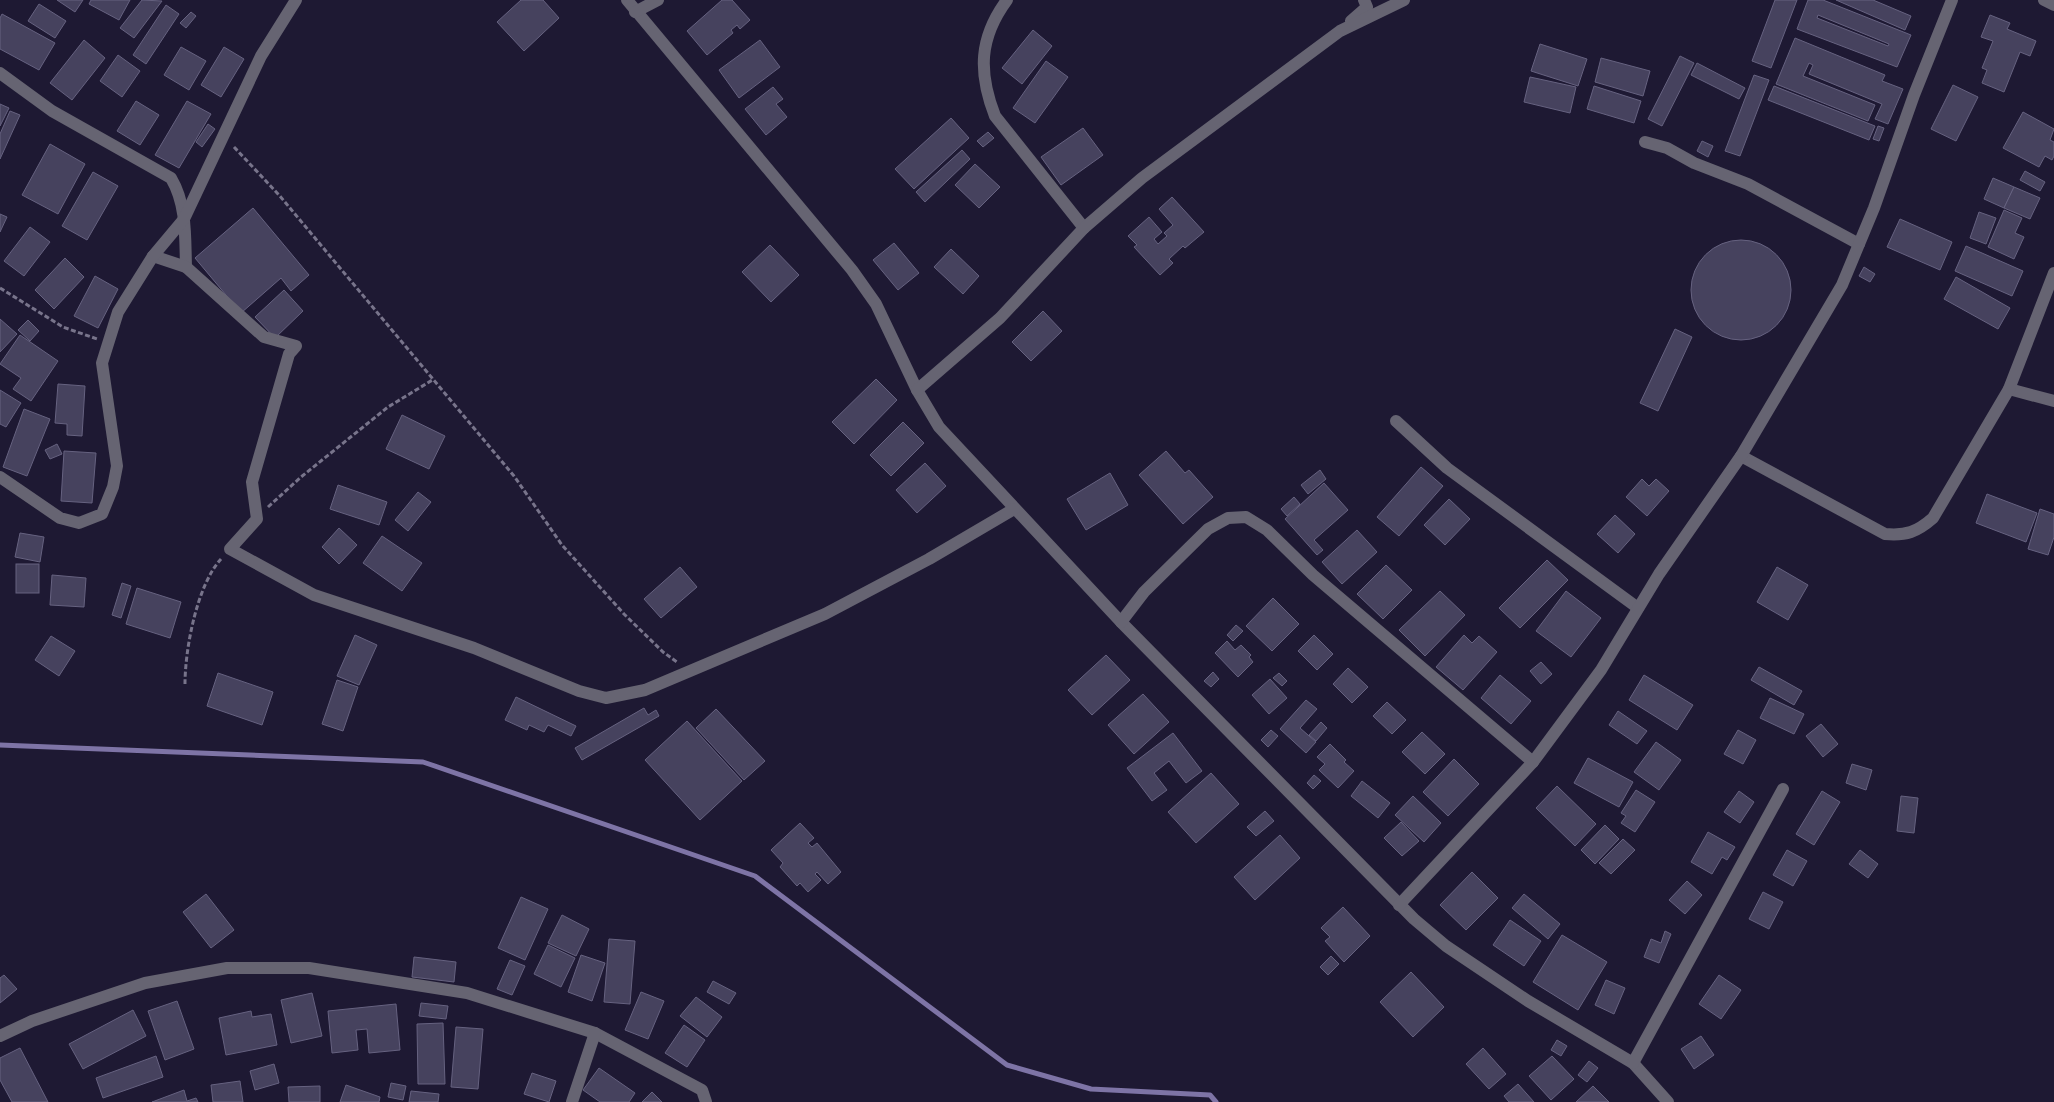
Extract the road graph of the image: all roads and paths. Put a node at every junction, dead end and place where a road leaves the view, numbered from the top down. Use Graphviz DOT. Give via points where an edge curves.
graph roads {
  1 [pos="296,0"];
  2 [pos="627,0"];
  3 [pos="658,0"];
  4 [pos="1007,0"];
  5 [pos="1404,0"];
  6 [pos="1952,0"];
  7 [pos="2044,0"];
  8 [pos="1388,2"];
  9 [pos="1366,3"];
  10 [pos="2054,5"];
  11 [pos="635,12"];
  12 [pos="1340,31"];
  13 [pos="0,74"];
  14 [pos="223,135"];
  15 [pos="1645,142"];
  16 [pos="184,219"];
  17 [pos="1084,228"];
  18 [pos="1859,244"];
  19 [pos="153,256"];
  20 [pos="186,267"];
  21 [pos="2054,273"];
  22 [pos="0,288"];
  23 [pos="107,342"];
  24 [pos="434,379"];
  25 [pos="2009,389"];
  26 [pos="917,390"];
  27 [pos="2054,401"];
  28 [pos="1396,422"];
  29 [pos="1741,456"];
  30 [pos="0,478"];
  31 [pos="1014,509"];
  32 [pos="256,519"];
  33 [pos="230,549"];
  34 [pos="1638,608"];
  35 [pos="1122,622"];
  36 [pos="690,671"];
  37 [pos="185,684"];
  38 [pos="1533,762"];
  39 [pos="1783,789"];
  40 [pos="1399,905"];
  41 [pos="595,1034"];
  42 [pos="0,1036"];
  43 [pos="1633,1063"];
  44 [pos="572,1102"];
  45 [pos="706,1102"];
  46 [pos="1668,1102"];
  1 -- 14 [label="street" via="261,56"];
  2 -- 11 [label="street"];
  3 -- 11 [label="street"];
  4 -- 17 [label="street" via="988,32 983,52 989,101 995,116"];
  5 -- 8 [label="street"];
  6 -- 18 [label="street"];
  7 -- 10 [label="street"];
  8 -- 9 [label="street" via="1375,9"];
  8 -- 12 [label="street"];
  9 -- 12 [label="street"];
  11 -- 26 [label="street" via="852,270 876,304"];
  12 -- 17 [label="street" via="1142,178"];
  13 -- 16 [label="street" via="52,111 171,178 179,192"];
  14 -- 16 [label="street"];
  14 -- 24 [label="path"];
  15 -- 18 [label="street" via="1667,148 1694,163 1748,184"];
  16 -- 19 [label="street"];
  16 -- 20 [label="street"];
  17 -- 26 [label="street" via="1000,318"];
  18 -- 29 [label="street" via="1842,285"];
  19 -- 20 [label="street"];
  19 -- 23 [label="street" via="118,312"];
  20 -- 32 [label="street" via="264,337 296,346 289,354 252,482"];
  21 -- 25 [label="street"];
  22 -- 23 [label="path" via="63,327"];
  23 -- 30 [label="street" via="102,363 118,466 102,514 79,523 60,518"];
  24 -- 32 [label="path" via="388,407 301,477"];
  24 -- 36 [label="path" via="514,476 562,545 624,614 663,652"];
  25 -- 27 [label="street"];
  25 -- 29 [label="street" via="1933,518 1918,531 1902,536 1885,534"];
  26 -- 31 [label="street" via="939,427"];
  28 -- 34 [label="street" via="1447,468"];
  29 -- 34 [label="street"];
  31 -- 35 [label="street"];
  31 -- 36 [label="street" via="825,614"];
  32 -- 33 [label="street"];
  33 -- 36 [label="street" via="314,595 474,648 579,691 606,698 645,690"];
  33 -- 37 [label="path" via="213,567 195,614 185,662"];
  34 -- 38 [label="street" via="1600,670"];
  35 -- 38 [label="street" via="1144,592 1208,529 1228,518 1246,517 1267,530 1313,575"];
  35 -- 40 [label="street"];
  38 -- 40 [label="street"];
  39 -- 43 [label="street"];
  40 -- 43 [label="street" via="1446,946 1528,1001"];
  41 -- 42 [label="street" via="467,994 309,968 227,968 145,983 32,1021"];
  41 -- 44 [label="street"];
  41 -- 45 [label="street" via="702,1090"];
  43 -- 46 [label="street"];
}
